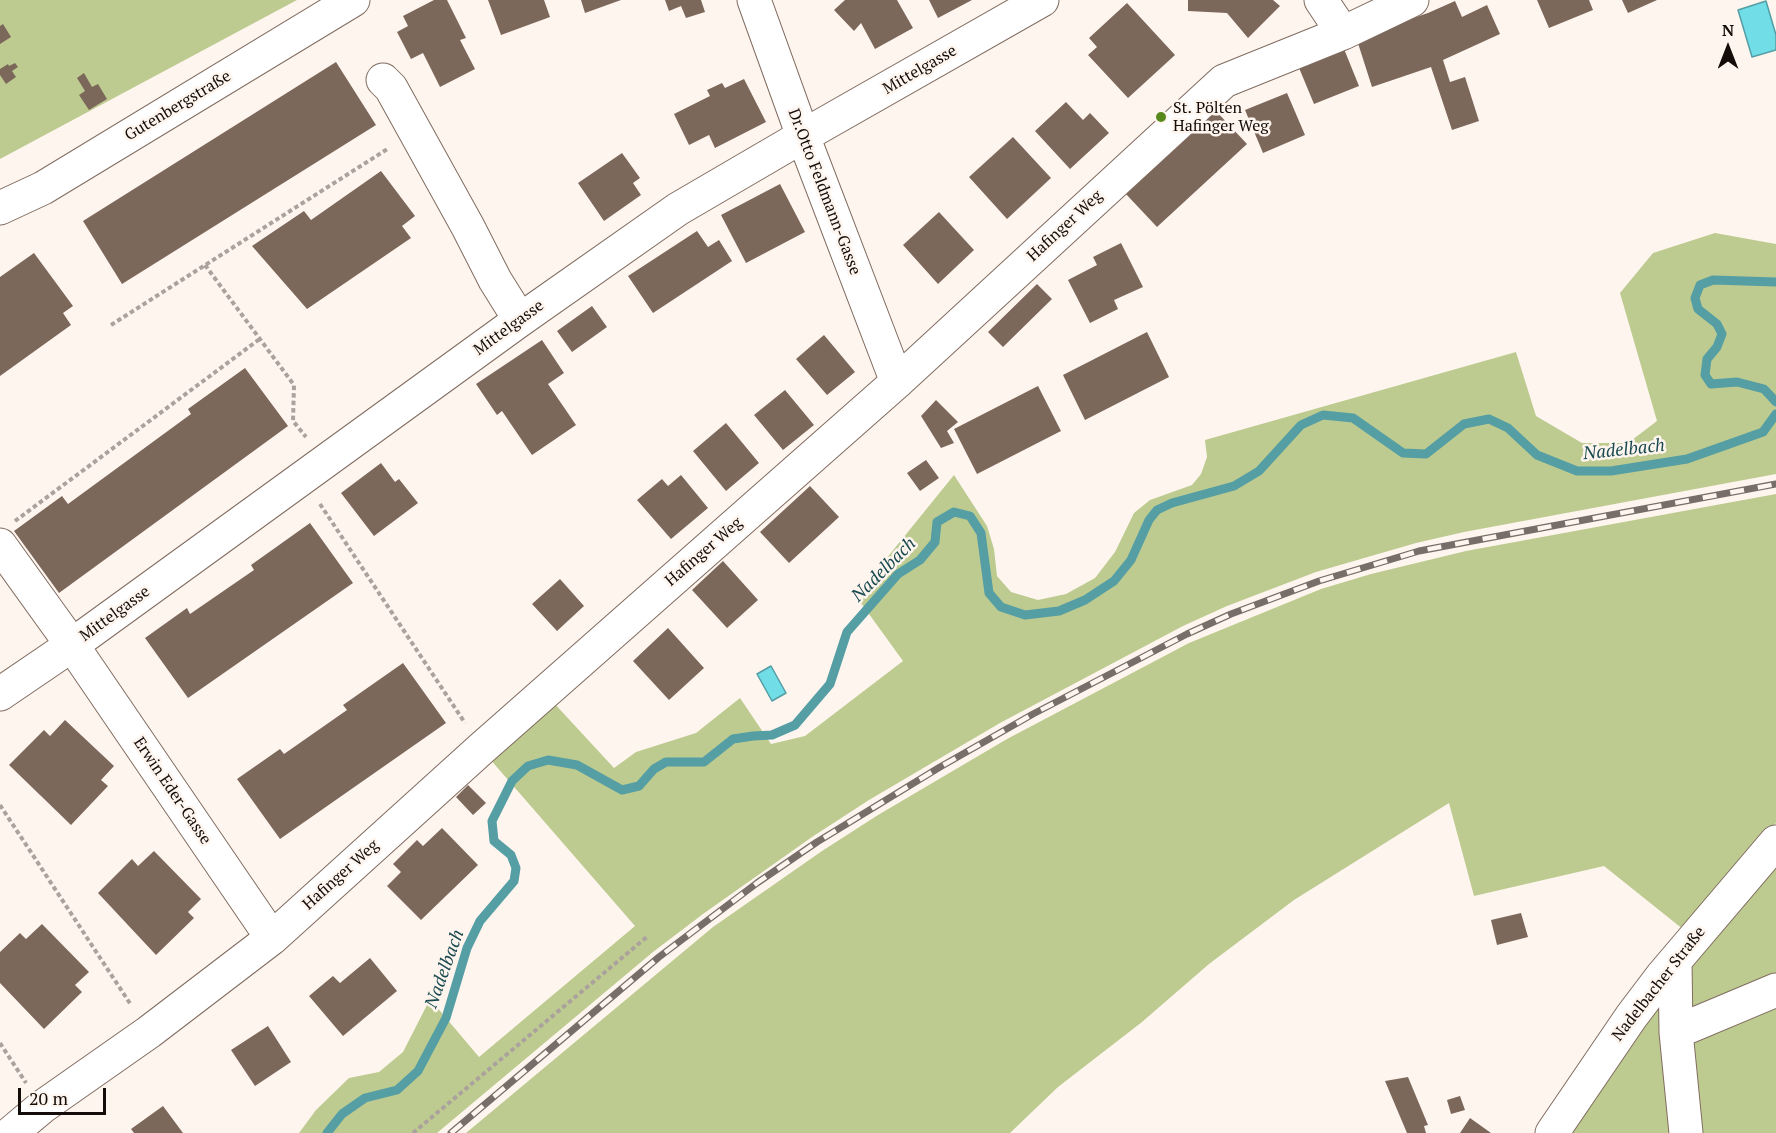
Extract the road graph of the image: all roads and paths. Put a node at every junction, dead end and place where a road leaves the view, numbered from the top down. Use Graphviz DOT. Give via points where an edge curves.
graph roads {
  1 [pos="353,0"];
  2 [pos="754,0"];
  3 [pos="1042,0"];
  4 [pos="1321,0"];
  5 [pos="1412,0"];
  6 [pos="1343,33"];
  7 [pos="383,80"];
  8 [pos="415,131"];
  9 [pos="802,136"];
  10 [pos="0,208"];
  11 [pos="205,265"];
  12 [pos="520,320"];
  13 [pos="111,325"];
  14 [pos="261,338"];
  15 [pos="897,382"];
  16 [pos="314,470"];
  17 [pos="5,535"];
  18 [pos="72,645"];
  19 [pos="0,694"];
  20 [pos="482,748"];
  21 [pos="0,806"];
  22 [pos="1776,842"];
  23 [pos="648,936"];
  24 [pos="272,938"];
  25 [pos="1675,961"];
  26 [pos="1776,990"];
  27 [pos="149,1032"];
  28 [pos="1676,1032"];
  29 [pos="0,1043"];
  30 [pos="42,1107"];
  31 [pos="11,1133"];
  32 [pos="413,1133"];
  33 [pos="1552,1133"];
  34 [pos="1686,1133"];
  1 -- 10 [label="street, Gutenbergstraße" via="43,188"];
  2 -- 9 [label="street, Dr.Otto Feldmann-Gasse"];
  3 -- 9 [label="street, Mittelgasse"];
  4 -- 6 [label="street"];
  5 -- 6 [label="street, Hafinger Weg"];
  6 -- 15 [label="street, Hafinger Weg" via="1224,81"];
  7 -- 8 [label="street"];
  8 -- 11 [label="path"];
  8 -- 12 [label="street"];
  9 -- 12 [label="street, Mittelgasse" via="678,209"];
  9 -- 15 [label="street, Dr.Otto Feldmann-Gasse"];
  11 -- 13 [label="path"];
  11 -- 14 [label="path"];
  12 -- 16 [label="street, Mittelgasse"];
  14 -- 16 [label="path" via="294,385 293,421"];
  14 -- 17 [label="path"];
  15 -- 20 [label="street, Hafinger Weg"];
  16 -- 18 [label="street, Mittelgasse"];
  16 -- 20 [label="path"];
  17 -- 18 [label="street, Erwin Eder-Gasse"];
  18 -- 19 [label="street, Mittelgasse"];
  18 -- 24 [label="street, Erwin Eder-Gasse"];
  20 -- 24 [label="street, Hafinger Weg"];
  21 -- 27 [label="path"];
  22 -- 25 [label="street, Nadelbacher Straße"];
  23 -- 32 [label="path"];
  24 -- 27 [label="street, Hafinger Weg"];
  25 -- 28 [label="street"];
  25 -- 33 [label="street, Nadelbacher Straße" via="1631,1017"];
  26 -- 28 [label="street"];
  27 -- 30 [label="street, Hafinger Weg"];
  28 -- 34 [label="street"];
  29 -- 30 [label="path"];
  30 -- 31 [label="street, Hafinger Weg"];
}
